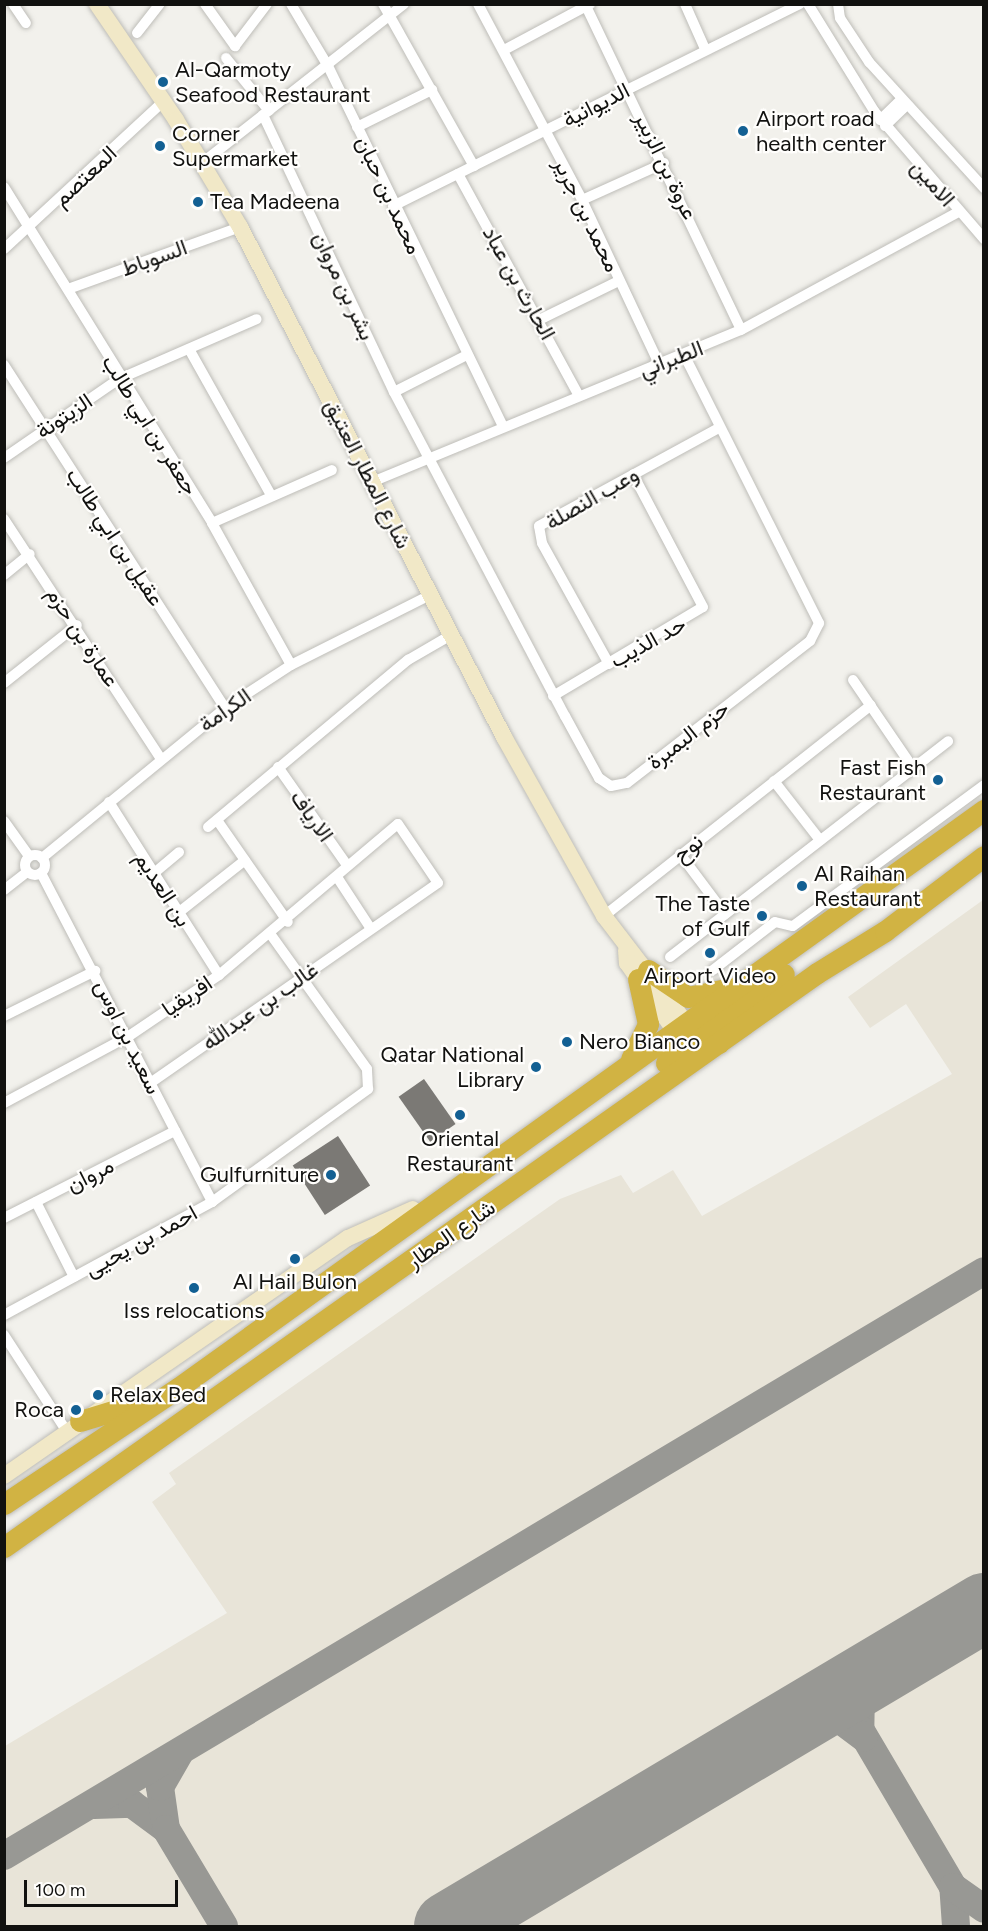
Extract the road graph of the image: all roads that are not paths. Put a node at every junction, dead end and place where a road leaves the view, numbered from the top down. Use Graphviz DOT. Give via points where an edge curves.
graph roads {
  1 [pos="13,4"];
  2 [pos="97,4"];
  3 [pos="160,4"];
  4 [pos="205,4"];
  5 [pos="267,4"];
  6 [pos="291,4"];
  7 [pos="383,4"];
  8 [pos="404,4"];
  9 [pos="478,4"];
  10 [pos="685,4"];
  11 [pos="800,4"];
  12 [pos="808,4"];
  13 [pos="838,4"];
  14 [pos="587,5"];
  15 [pos="391,16"];
  16 [pos="26,23"];
  17 [pos="137,33"];
  18 [pos="705,49"];
  19 [pos="504,50"];
  20 [pos="226,58"];
  21 [pos="328,66"];
  22 [pos="628,89"];
  23 [pos="432,90"];
  24 [pos="164,101"];
  25 [pos="905,102"];
  26 [pos="266,113"];
  27 [pos="883,123"];
  28 [pos="357,127"];
  29 [pos="546,130"];
  30 [pos="202,163"];
  31 [pos="664,163"];
  32 [pos="474,166"];
  33 [pos="458,174"];
  34 [pos="4,187"];
  35 [pos="984,188"];
  36 [pos="582,200"];
  37 [pos="393,206"];
  38 [pos="958,212"];
  39 [pos="31,227"];
  40 [pos="240,228"];
  41 [pos="984,239"];
  42 [pos="4,249"];
  43 [pos="619,281"];
  44 [pos="68,289"];
  45 [pos="257,319"];
  46 [pos="541,320"];
  47 [pos="741,330"];
  48 [pos="189,349"];
  49 [pos="467,355"];
  50 [pos="684,356"];
  51 [pos="659,364"];
  52 [pos="4,365"];
  53 [pos="119,379"];
  54 [pos="394,392"];
  55 [pos="578,394"];
  56 [pos="502,425"];
  57 [pos="45,428"];
  58 [pos="719,428"];
  59 [pos="429,454"];
  60 [pos="4,458"];
  61 [pos="332,470"];
  62 [pos="633,474"];
  63 [pos="372,482"];
  64 [pos="270,495"];
  65 [pos="4,519"];
  66 [pos="212,523"];
  67 [pos="30,554"];
  68 [pos="4,575"];
  69 [pos="430,595"];
  70 [pos="77,625"];
  71 [pos="451,635"];
  72 [pos="609,664"];
  73 [pos="291,665"];
  74 [pos="853,680"];
  75 [pos="4,683"];
  76 [pos="553,696"];
  77 [pos="871,705"];
  78 [pos="225,708"];
  79 [pos="948,741"];
  80 [pos="160,757"];
  81 [pos="278,767"];
  82 [pos="913,768"];
  83 [pos="774,781"];
  84 [pos="984,785"];
  85 [pos="109,802"];
  86 [pos="984,810"];
  87 [pos="4,821"];
  88 [pos="398,824"];
  89 [pos="820,840"];
  90 [pos="179,852"];
  91 [pos="680,854"];
  92 [pos="29,856"];
  93 [pos="984,856"];
  94 [pos="42,858"];
  95 [pos="245,860"];
  96 [pos="347,865"];
  97 [pos="27,872"];
  98 [pos="41,873"];
  99 [pos="153,874"];
  100 [pos="337,877"];
  101 [pos="891,882"];
  102 [pos="4,890"];
  103 [pos="178,912"];
  104 [pos="724,914"];
  105 [pos="603,916"];
  106 [pos="288,922"];
  107 [pos="371,929"];
  108 [pos="271,935"];
  109 [pos="670,957"];
  110 [pos="713,970"];
  111 [pos="95,971"];
  112 [pos="643,974"];
  113 [pos="219,975"];
  114 [pos="301,978"];
  115 [pos="748,982"];
  116 [pos="4,1016"];
  117 [pos="129,1036"];
  118 [pos="686,1041"];
  119 [pos="719,1043"];
  120 [pos="615,1078"];
  121 [pos="150,1083"];
  122 [pos="4,1103"];
  123 [pos="175,1131"];
  124 [pos="442,1201"];
  125 [pos="36,1202"];
  126 [pos="212,1202"];
  127 [pos="4,1218"];
  128 [pos="74,1277"];
  129 [pos="4,1315"];
  130 [pos="4,1335"];
  131 [pos="182,1382"];
  132 [pos="73,1426"];
  133 [pos="4,1476"];
  134 [pos="4,1504"];
  135 [pos="4,1547"];
  1 -- 16 [label="street"];
  2 -- 24 [label="street, شارع المطار العتيق"];
  3 -- 17 [label="street"];
  4 -- 5 [label="street" via="234,46"];
  6 -- 21 [label="street, محمد بن حبان"];
  7 -- 15 [label="street"];
  8 -- 15 [label="street"];
  9 -- 19 [label="street, محمد بن جرير"];
  10 -- 18 [label="street"];
  11 -- 18 [label="street, الديوانية"];
  12 -- 27 [label="street, الامين"];
  13 -- 25 [label="street" via="840,18 857,45"];
  14 -- 19 [label="street"];
  14 -- 22 [label="street, عروة بن الزبير"];
  15 -- 21 [label="street"];
  15 -- 23 [label="street"];
  18 -- 22 [label="street, الديوانية"];
  19 -- 29 [label="street, محمد بن جرير"];
  20 -- 26 [label="street, بشر بن مروان"];
  21 -- 26 [label="street"];
  21 -- 28 [label="street, محمد بن حبان"];
  22 -- 29 [label="street, الديوانية"];
  22 -- 31 [label="street, عروة بن الزبير"];
  23 -- 28 [label="street"];
  23 -- 32 [label="street"];
  24 -- 30 [label="street, شارع المطار العتيق"];
  24 -- 39 [label="street, المعتصم"];
  25 -- 27 [label="street"];
  25 -- 35 [label="street"];
  26 -- 30 [label="street"];
  26 -- 54 [label="street, بشر بن مروان"];
  27 -- 38 [label="street, الامين"];
  28 -- 37 [label="street, محمد بن حبان"];
  29 -- 32 [label="street, الديوانية"];
  29 -- 36 [label="street, محمد بن جرير"];
  30 -- 40 [label="street, شارع المطار العتيق"];
  31 -- 36 [label="street"];
  31 -- 47 [label="street, عروة بن الزبير"];
  32 -- 33 [label="street, الديوانية"];
  33 -- 37 [label="street, الديوانية"];
  33 -- 46 [label="street, الحارث بن عباد"];
  34 -- 39 [label="street, جعفر بن ابي طالب"];
  36 -- 43 [label="street, محمد بن جرير"];
  37 -- 49 [label="street, محمد بن حبان"];
  38 -- 41 [label="street, الامين"];
  38 -- 47 [label="street, الطبراني"];
  39 -- 42 [label="street, المعتصم"];
  39 -- 44 [label="street, جعفر بن ابي طالب"];
  40 -- 44 [label="street, السوباط"];
  40 -- 63 [label="street, شارع المطار العتيق"];
  43 -- 46 [label="street"];
  43 -- 51 [label="street, محمد بن جرير"];
  44 -- 53 [label="street, جعفر بن ابي طالب"];
  45 -- 48 [label="street, الزيتونة"];
  46 -- 55 [label="street, الحارث بن عباد"];
  47 -- 50 [label="street, الطبراني"];
  48 -- 53 [label="street, الزيتونة"];
  48 -- 64 [label="street"];
  49 -- 54 [label="street"];
  49 -- 56 [label="street, محمد بن حبان"];
  50 -- 51 [label="street, الطبراني"];
  50 -- 58 [label="street, حزم البمبرة"];
  51 -- 55 [label="street, الطبراني"];
  52 -- 57 [label="street, عقيل بن ابي طالب"];
  53 -- 57 [label="street, الزيتونة"];
  53 -- 66 [label="street, جعفر بن ابي طالب"];
  54 -- 59 [label="street, بشر بن مروان"];
  55 -- 56 [label="street, الطبراني"];
  56 -- 59 [label="street, الطبراني"];
  57 -- 60 [label="street, الزيتونة"];
  57 -- 78 [label="street, عقيل بن ابي طالب"];
  58 -- 62 [label="street, وعب النصلة"];
  58 -- 76 [label="street, حزم البمبرة" via="819,614 816,634 618,786 599,778"];
  59 -- 63 [label="street, الطبراني"];
  59 -- 76 [label="street, حزم البمبرة"];
  61 -- 64 [label="street"];
  62 -- 72 [label="street, حد الذيب" via="703,607"];
  62 -- 72 [label="street, وعب النصلة" via="546,519 538,531"];
  63 -- 69 [label="street, شارع المطار العتيق"];
  64 -- 66 [label="street"];
  65 -- 67 [label="street, عمارة بن حزم"];
  66 -- 73 [label="street, جعفر بن ابي طالب"];
  67 -- 68 [label="street"];
  67 -- 70 [label="street, عمارة بن حزم"];
  69 -- 71 [label="street, شارع المطار العتيق"];
  69 -- 73 [label="street, الكرامة"];
  70 -- 75 [label="street"];
  70 -- 80 [label="street, عمارة بن حزم"];
  71 -- 81 [label="street" via="408,660"];
  71 -- 105 [label="street, شارع المطار العتيق"];
  72 -- 76 [label="street, حد الذيب"];
  73 -- 78 [label="street, الكرامة"];
  74 -- 77 [label="street"];
  77 -- 82 [label="street"];
  77 -- 83 [label="street, نوح"];
  78 -- 80 [label="street, الكرامة"];
  79 -- 82 [label="street"];
  80 -- 85 [label="street, الكرامة"];
  81 -- 95 [label="street" via="212,823"];
  81 -- 96 [label="street, الارياف"];
  82 -- 89 [label="street"];
  83 -- 89 [label="street"];
  83 -- 91 [label="street, نوح"];
  84 -- 110 [label="street" via="793,926 775,922"];
  85 -- 94 [label="street, الكرامة"];
  85 -- 99 [label="street, بن العديم"];
  86 -- 101 [label="highway, شارع المطار"];
  87 -- 92 [label="street"];
  88 -- 96 [label="street, افريقيا"];
  88 -- 107 [label="street, غالب بن عبدالله" via="438,883"];
  89 -- 104 [label="street"];
  90 -- 99 [label="street"];
  91 -- 104 [label="street"];
  91 -- 105 [label="street, نوح"];
  92 -- 94 [label="street"];
  92 -- 97 [label="street"];
  93 -- 119 [label="highway, شارع المطار" via="885,931"];
  94 -- 98 [label="street"];
  95 -- 103 [label="street"];
  95 -- 106 [label="street"];
  96 -- 100 [label="street, افريقيا"];
  97 -- 98 [label="street"];
  97 -- 102 [label="street"];
  98 -- 111 [label="street, سعيد بن اوس"];
  99 -- 103 [label="street, بن العديم"];
  100 -- 106 [label="street, افريقيا"];
  100 -- 107 [label="street"];
  101 -- 115 [label="highway, شارع المطار"];
  101 -- 119 [label="highway" via="832,938 709,1029 707,1042"];
  103 -- 113 [label="street, بن العديم"];
  104 -- 109 [label="street"];
  105 -- 112 [label="street, شارع المطار العتيق"];
  106 -- 108 [label="street, افريقيا"];
  107 -- 114 [label="street, غالب بن عبدالله"];
  108 -- 113 [label="street, افريقيا"];
  108 -- 114 [label="street"];
  111 -- 116 [label="street"];
  111 -- 117 [label="street, سعيد بن اوس"];
  112 -- 115 [label="highway" via="687,997"];
  112 -- 118 [label="street, شارع المطار العتيق"];
  112 -- 120 [label="highway" via="649,1013 647,1029"];
  113 -- 117 [label="street, افريقيا"];
  114 -- 121 [label="street, غالب بن عبدالله"];
  114 -- 126 [label="street, احمد بن يحيى" via="367,1069 368,1089"];
  115 -- 118 [label="highway, شارع المطار"];
  117 -- 121 [label="street, سعيد بن اوس"];
  117 -- 122 [label="street, افريقيا"];
  118 -- 119 [label="highway, شارع المطار"];
  118 -- 120 [label="highway, شارع المطار"];
  118 -- 135 [label="highway, شارع المطار" via="534,1160 478,1216"];
  120 -- 124 [label="highway, شارع المطار"];
  121 -- 123 [label="street, سعيد بن اوس"];
  123 -- 125 [label="street, مروان"];
  123 -- 126 [label="street, سعيد بن اوس"];
  124 -- 131 [label="highway, شارع المطار"];
  124 -- 132 [label="street, شارع المطار" via="430,1200 392,1221 367,1226"];
  125 -- 127 [label="street, مروان"];
  125 -- 128 [label="street"];
  126 -- 128 [label="street, احمد بن يحيى"];
  128 -- 129 [label="street, احمد بن يحيى"];
  130 -- 132 [label="street"];
  131 -- 132 [label="highway" via="112,1415"];
  131 -- 134 [label="highway, شارع المطار"];
  132 -- 133 [label="street, شارع المطار"];
}
